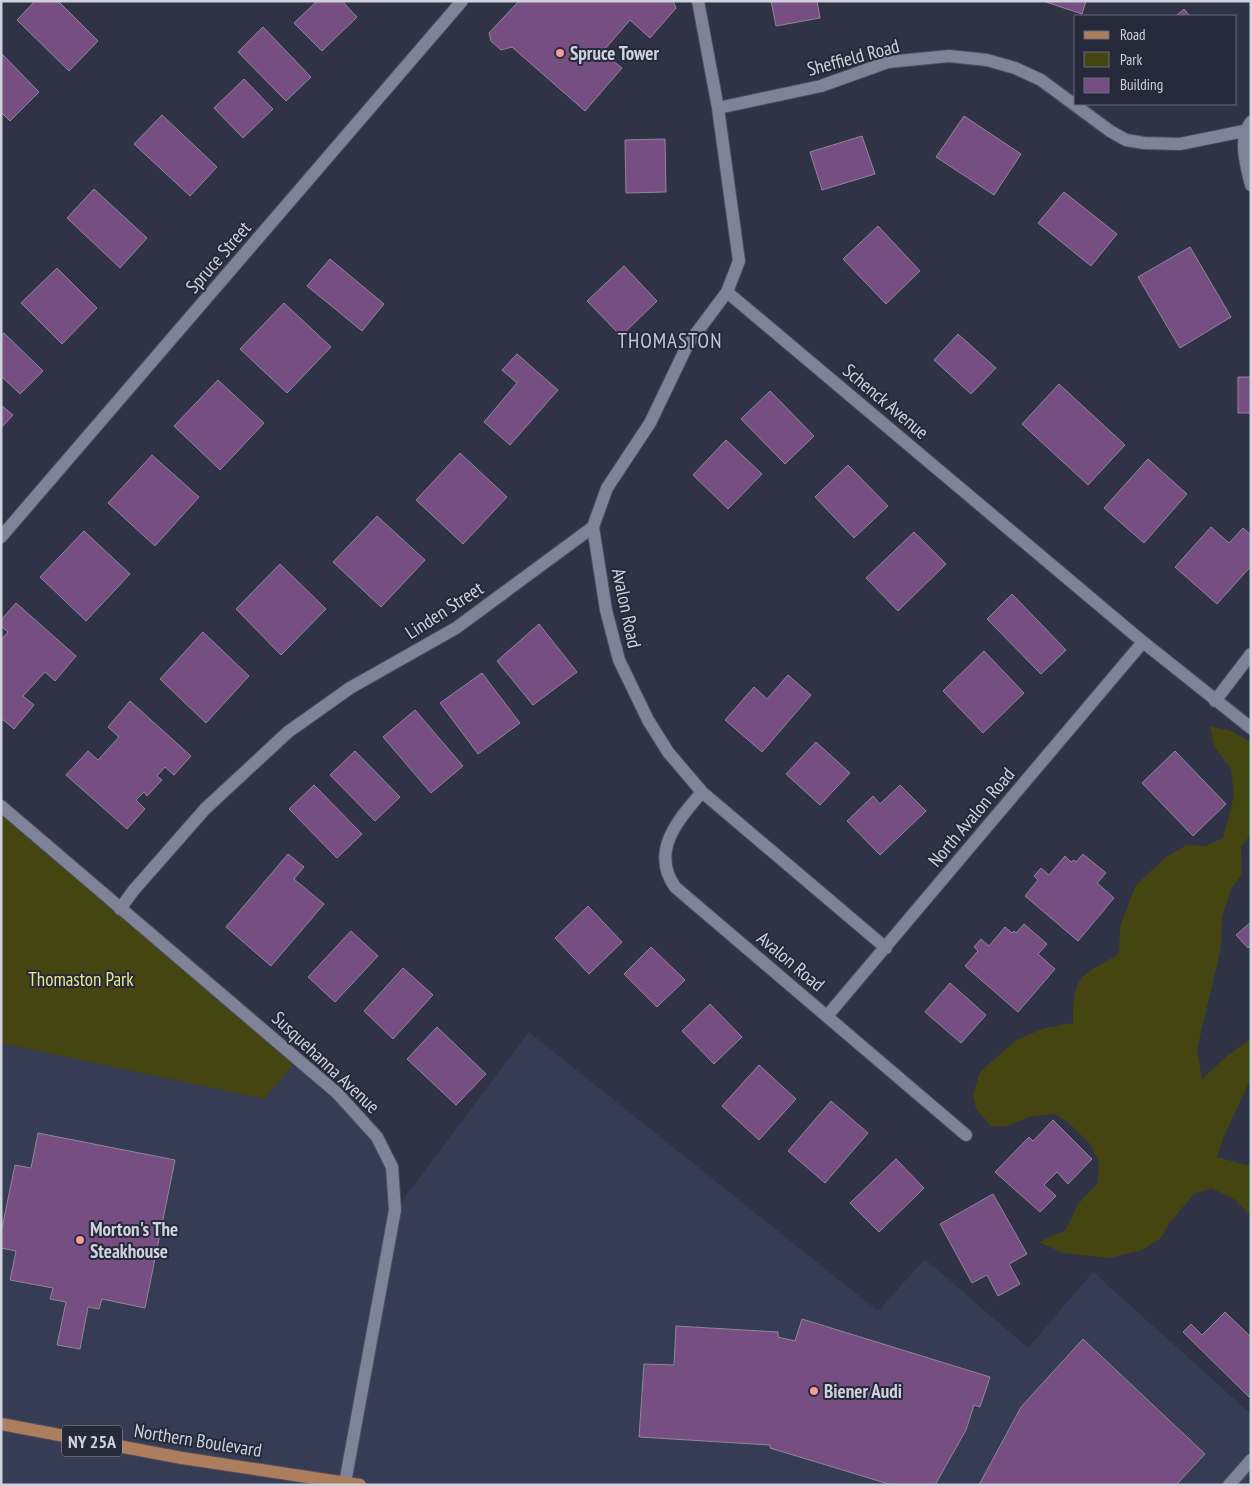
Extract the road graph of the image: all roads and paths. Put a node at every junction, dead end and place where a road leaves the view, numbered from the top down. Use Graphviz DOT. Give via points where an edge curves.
graph roads {
  1 [pos="462,1"];
  2 [pos="698,1"];
  3 [pos="1074,105"];
  4 [pos="1074,105"];
  5 [pos="718,108"];
  6 [pos="1247,127"];
  7 [pos="1251,185"];
  8 [pos="727,292"];
  9 [pos="593,527"];
  10 [pos="1,537"];
  11 [pos="1143,642"];
  12 [pos="1251,654"];
  13 [pos="1215,701"];
  14 [pos="1251,728"];
  15 [pos="702,792"];
  16 [pos="1,806"];
  17 [pos="120,909"];
  18 [pos="886,948"];
  19 [pos="827,1016"];
  20 [pos="966,1135"];
  21 [pos="1,1424"];
  22 [pos="1251,1460"];
  23 [pos="345,1483"];
  24 [pos="360,1485"];
  25 [pos="1229,1485"];
  1 -- 10 [label="street, Spruce Street"];
  2 -- 5 [label="street"];
  3 -- 5 [label="street, Sheffield Road" via="1040,80 1016,68 987,60 949,56 888,62 821,86"];
  4 -- 6 [label="street, Sheffield Road" via="1126,140 1144,143 1180,144"];
  5 -- 8 [label="street" via="739,250 736,272"];
  6 -- 7 [label="street" via="1245,162"];
  8 -- 9 [label="street" via="688,344 650,423 603,495"];
  8 -- 11 [label="street, Schenck Avenue"];
  9 -- 15 [label="street, Avalon Road" via="606,610 630,687 668,752"];
  9 -- 17 [label="street, Linden Street" via="456,628 350,688 288,732 205,809"];
  11 -- 13 [label="street, Schenck Avenue"];
  11 -- 18 [label="street, North Avalon Road"];
  12 -- 13 [label="street"];
  13 -- 14 [label="street, Schenck Avenue"];
  15 -- 18 [label="street, Avalon Road"];
  15 -- 19 [label="street, Avalon Road" via="678,821 672,834 665,853 666,874 675,887"];
  16 -- 17 [label="street, Susquehanna Avenue"];
  17 -- 23 [label="street, Susquehanna Avenue" via="338,1093 377,1137 392,1167 395,1210"];
  18 -- 19 [label="street, North Avalon Road"];
  19 -- 20 [label="street, Avalon Road"];
  21 -- 23 [label="main road, Northern Boulevard / NY 25A" via="182,1458"];
  22 -- 25 [label="street"];
  23 -- 24 [label="main road, Northern Boulevard / NY 25A"];
}
